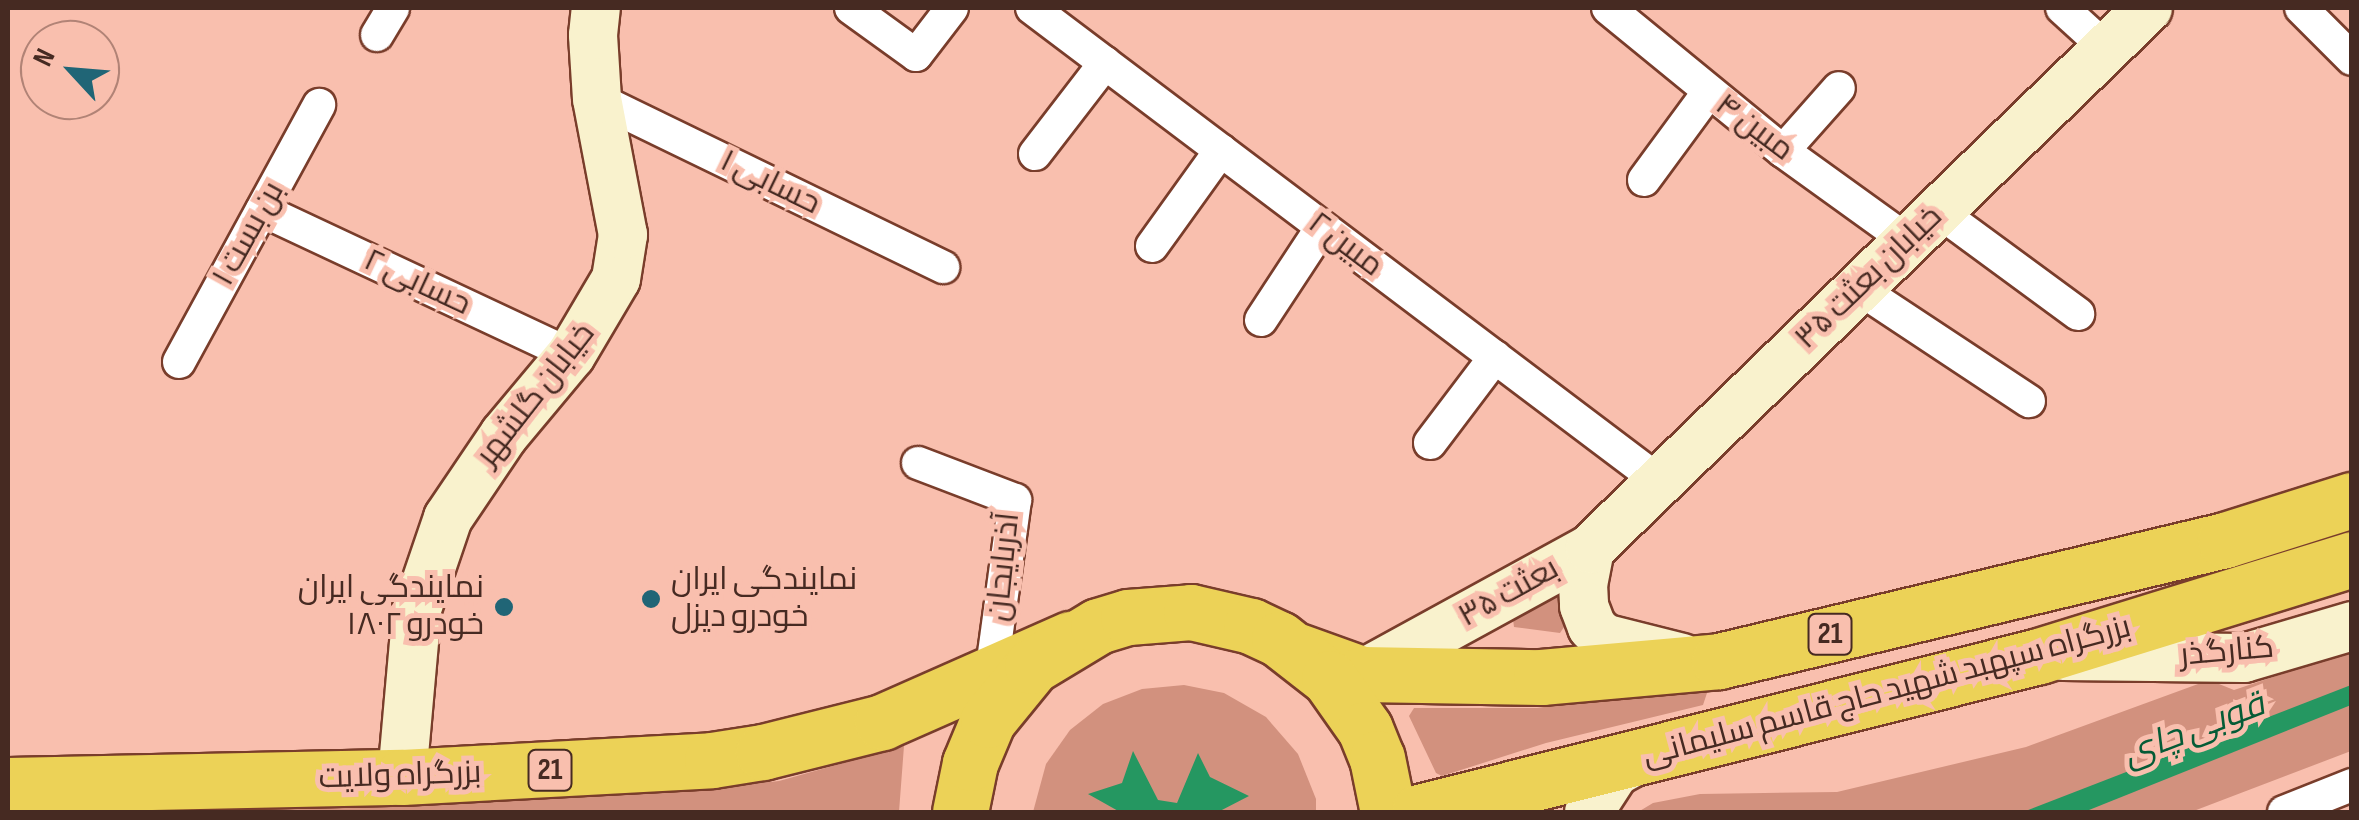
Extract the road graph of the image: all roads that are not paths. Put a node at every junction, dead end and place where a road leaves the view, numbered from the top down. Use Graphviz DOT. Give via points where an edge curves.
graph roads {
  1 [pos="596,8"];
  2 [pos="850,8"];
  3 [pos="952,8"];
  4 [pos="1032,8"];
  5 [pos="2062,8"];
  6 [pos="2148,8"];
  7 [pos="2300,8"];
  8 [pos="1614,9"];
  9 [pos="2106,48"];
  10 [pos="2352,59"];
  11 [pos="1105,62"];
  12 [pos="1839,88"];
  13 [pos="1708,93"];
  14 [pos="597,99"];
  15 [pos="319,106"];
  16 [pos="1221,150"];
  17 [pos="1783,151"];
  18 [pos="1035,154"];
  19 [pos="1644,180"];
  20 [pos="262,210"];
  21 [pos="1322,226"];
  22 [pos="1923,226"];
  23 [pos="1152,246"];
  24 [pos="943,267"];
  25 [pos="1858,288"];
  26 [pos="2078,314"];
  27 [pos="1261,320"];
  28 [pos="571,355"];
  29 [pos="1494,358"];
  30 [pos="180,362"];
  31 [pos="2030,401"];
  32 [pos="1430,443"];
  33 [pos="918,463"];
  34 [pos="1659,482"];
  35 [pos="2352,500"];
  36 [pos="1590,549"];
  37 [pos="2352,559"];
  38 [pos="2352,626"];
  39 [pos="1070,639"];
  40 [pos="1298,651"];
  41 [pos="2039,656"];
  42 [pos="1709,661"];
  43 [pos="1362,674"];
  44 [pos="991,675"];
  45 [pos="1734,736"];
  46 [pos="1640,758"];
  47 [pos="402,778"];
  48 [pos="2352,785"];
  49 [pos="8,786"];
  50 [pos="960,812"];
  51 [pos="1388,812"];
  52 [pos="1419,812"];
  53 [pos="1589,812"];
  54 [pos="2284,812"];
  1 -- 14 [label="street, خیابان گلشهر"];
  2 -- 3 [label="street" via="916,55"];
  4 -- 11 [label="street, مبین ۲"];
  5 -- 9 [label="street"];
  6 -- 9 [label="street, خیابان بعثت ۳۵"];
  7 -- 10 [label="street"];
  8 -- 13 [label="street, مبین ۴"];
  9 -- 22 [label="street, خیابان بعثت ۳۵"];
  11 -- 16 [label="street, مبین ۲"];
  11 -- 18 [label="street"];
  12 -- 17 [label="street"];
  13 -- 17 [label="street, مبین ۴"];
  13 -- 19 [label="street"];
  14 -- 24 [label="street, حسابی ۱"];
  14 -- 28 [label="street, خیابان گلشهر" via="623,234 616,279"];
  15 -- 20 [label="street, بن بست ۱"];
  16 -- 21 [label="street, مبین ۲"];
  16 -- 23 [label="street"];
  17 -- 22 [label="street, مبین ۴"];
  20 -- 28 [label="street, حسابی ۲"];
  20 -- 30 [label="street, بن بست ۱"];
  21 -- 27 [label="street"];
  21 -- 29 [label="street, مبین ۲"];
  22 -- 25 [label="street, خیابان بعثت ۳۵"];
  22 -- 26 [label="street, مبین ۴"];
  25 -- 31 [label="street"];
  25 -- 34 [label="street, خیابان بعثت ۳۵"];
  28 -- 47 [label="street, خیابان گلشهر" via="474,476 430,562 411,657"];
  29 -- 32 [label="street"];
  29 -- 34 [label="street, مبین ۲"];
  33 -- 44 [label="street, آذربایجان" via="1015,500"];
  34 -- 36 [label="street, خیابان بعثت ۳۵"];
  35 -- 42 [label="highway, بزرگراه سپهبد شهید حاج قاسم سلیمانی / 21" via="2225,540"];
  36 -- 42 [label="street, بعثت ۳۵" via="1584,606 1603,638"];
  36 -- 43 [label="street, بعثت ۳۵"];
  37 -- 41 [label="highway, بزرگراه سپهبد شهید حاج قاسم سلیمانی / 21"];
  38 -- 41 [label="street, کنارگذر / 21" via="2244,658"];
  39 -- 40 [label="highway, 21" via="1128,617 1190,612 1251,626"];
  39 -- 44 [label="highway, بزرگراه ولایت / 21"];
  39 -- 50 [label="highway, 21" via="1024,674 988,720"];
  40 -- 43 [label="highway, بزرگراه سپهبد شهید حاج قاسم سلیمانی / 21"];
  40 -- 51 [label="highway, 21" via="1339,690 1365,729"];
  41 -- 45 [label="highway, بزرگراه سپهبد شهید حاج قاسم سلیمانی / 21"];
  42 -- 43 [label="highway, بزرگراه سپهبد شهید حاج قاسم سلیمانی / 21" via="1541,677"];
  42 -- 45 [label="highway" via="1737,682 1742,700"];
  44 -- 47 [label="highway, بزرگراه ولایت / 21" via="882,722 763,752"];
  45 -- 46 [label="highway, بزرگراه سپهبد شهید حاج قاسم سلیمانی / 21"];
  46 -- 52 [label="highway, بزرگراه سپهبد شهید حاج قاسم سلیمانی / 21"];
  46 -- 53 [label="street" via="1615,772"];
  47 -- 49 [label="highway, بزرگراه ولایت / 21"];
  48 -- 54 [label="street"];
}
